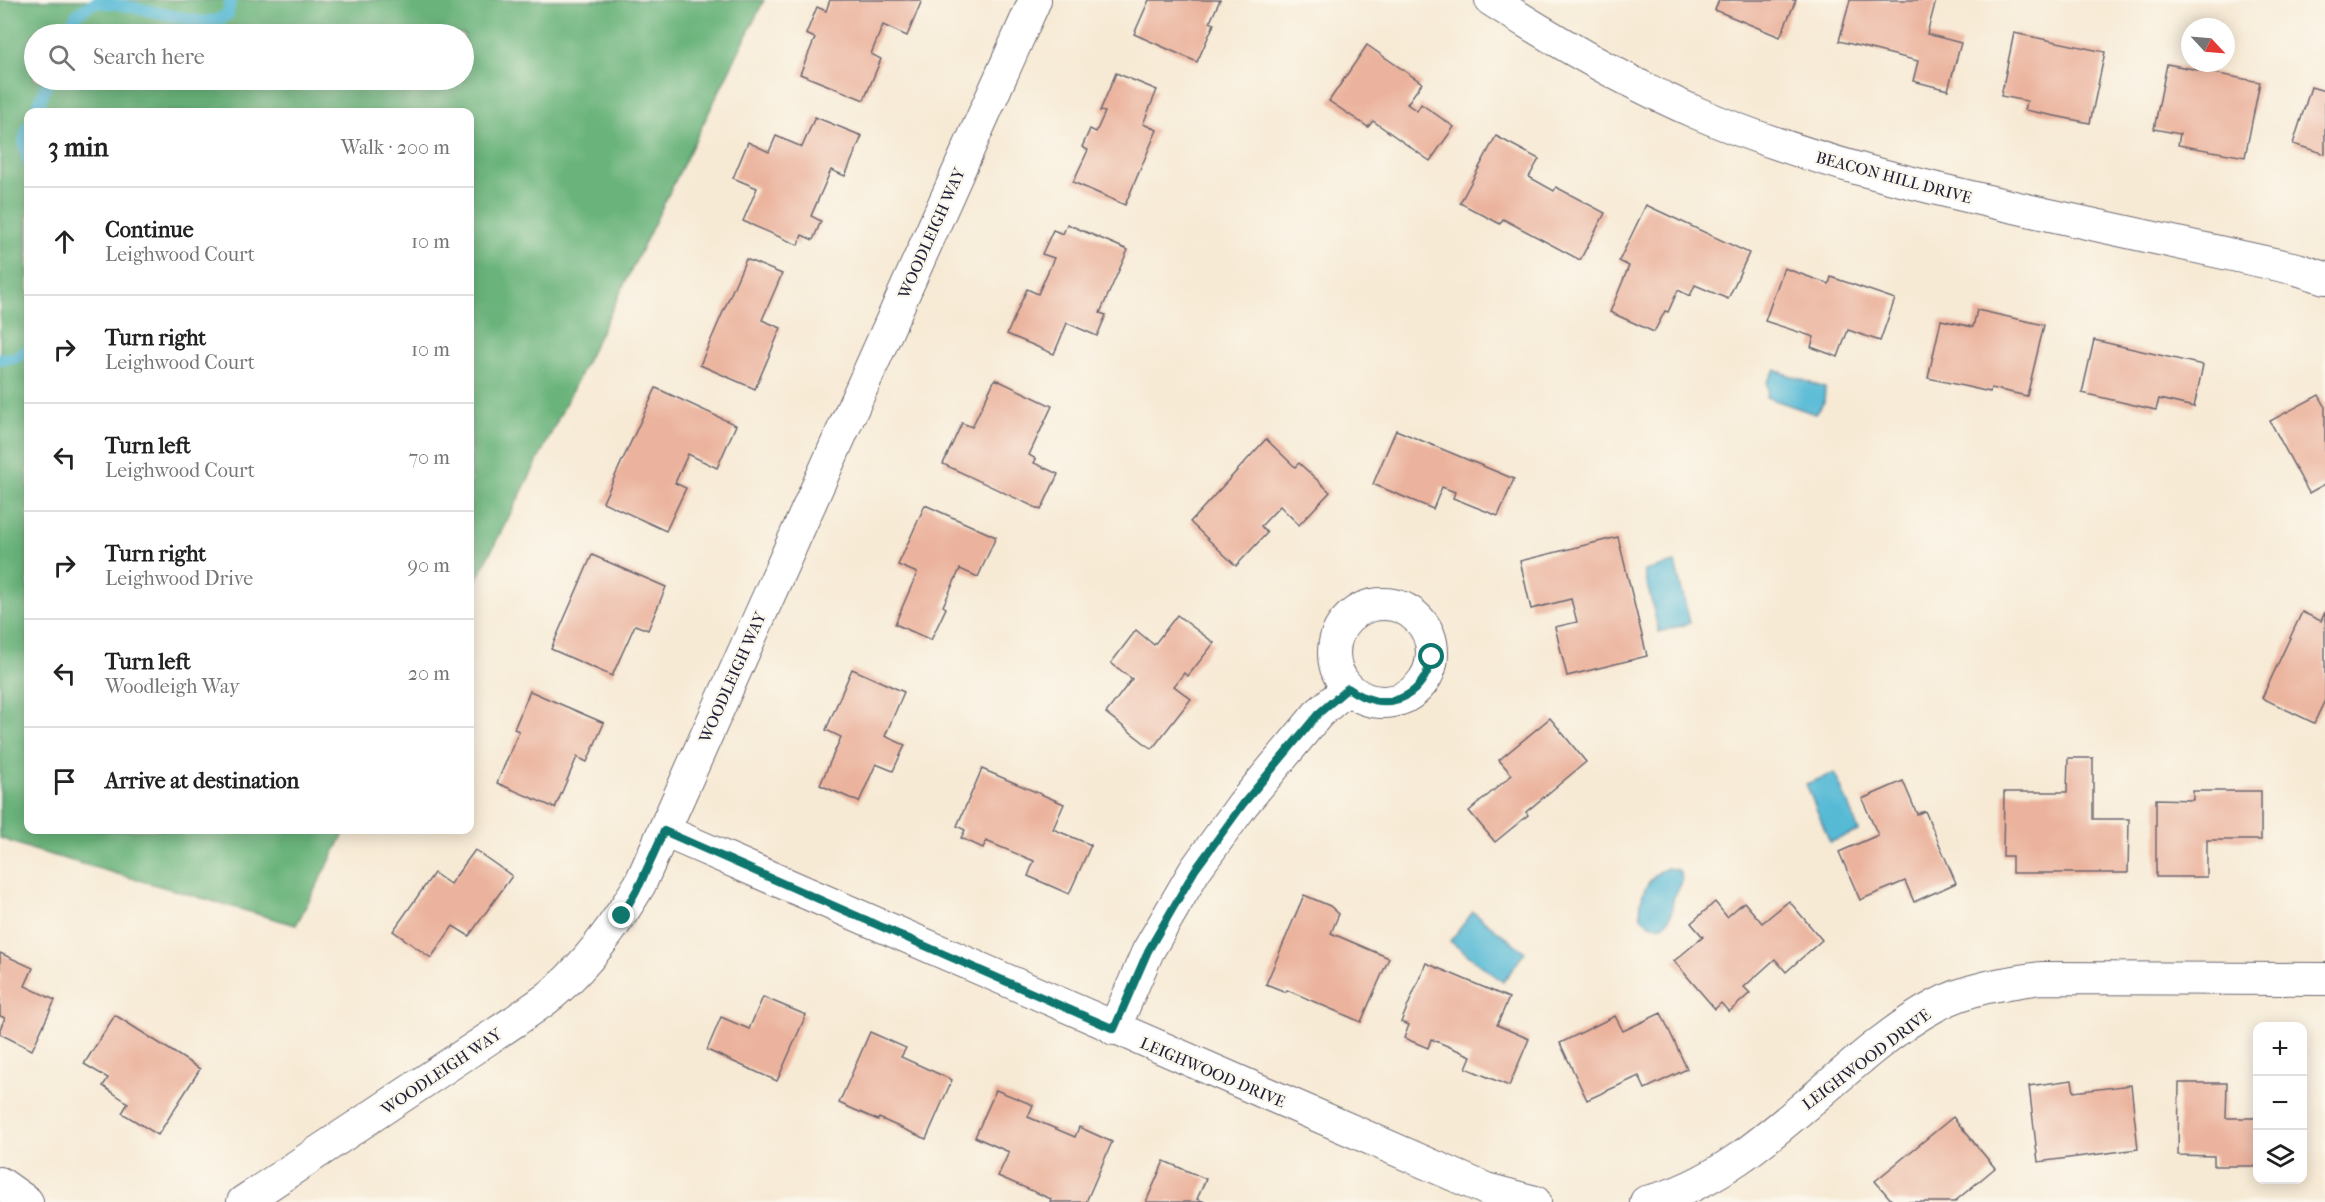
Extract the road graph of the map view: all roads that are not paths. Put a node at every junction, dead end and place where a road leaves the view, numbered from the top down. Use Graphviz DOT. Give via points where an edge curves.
graph roads {
  1 [pos="1035,0"];
  2 [pos="1491,0"];
  3 [pos="2325,278"];
  4 [pos="1348,688"];
  5 [pos="664,831"];
  6 [pos="2325,979"];
  7 [pos="1114,1029"];
  8 [pos="0,1183"];
  9 [pos="27,1202"];
  10 [pos="243,1202"];
  11 [pos="1535,1202"];
  12 [pos="1646,1202"];
  1 -- 5 [label="street, WOODLEIGH WAY"];
  2 -- 3 [label="street, BEACON HILL DRIVE" via="1612,73 1698,113 1788,147 1933,189"];
  4 -- 7 [label="street" via="1318,714 1243,804 1195,870 1148,951"];
  5 -- 7 [label="street, LEIGHWOOD DRIVE"];
  5 -- 10 [label="street, WOODLEIGH WAY" via="622,916 556,992"];
  6 -- 12 [label="street, LEIGHWOOD DRIVE" via="2041,978 1974,990 1936,1005 1897,1031 1749,1150 1705,1179"];
  7 -- 11 [label="street, LEIGHWOOD DRIVE" via="1486,1189"];
  8 -- 9 [label="street"];
}
